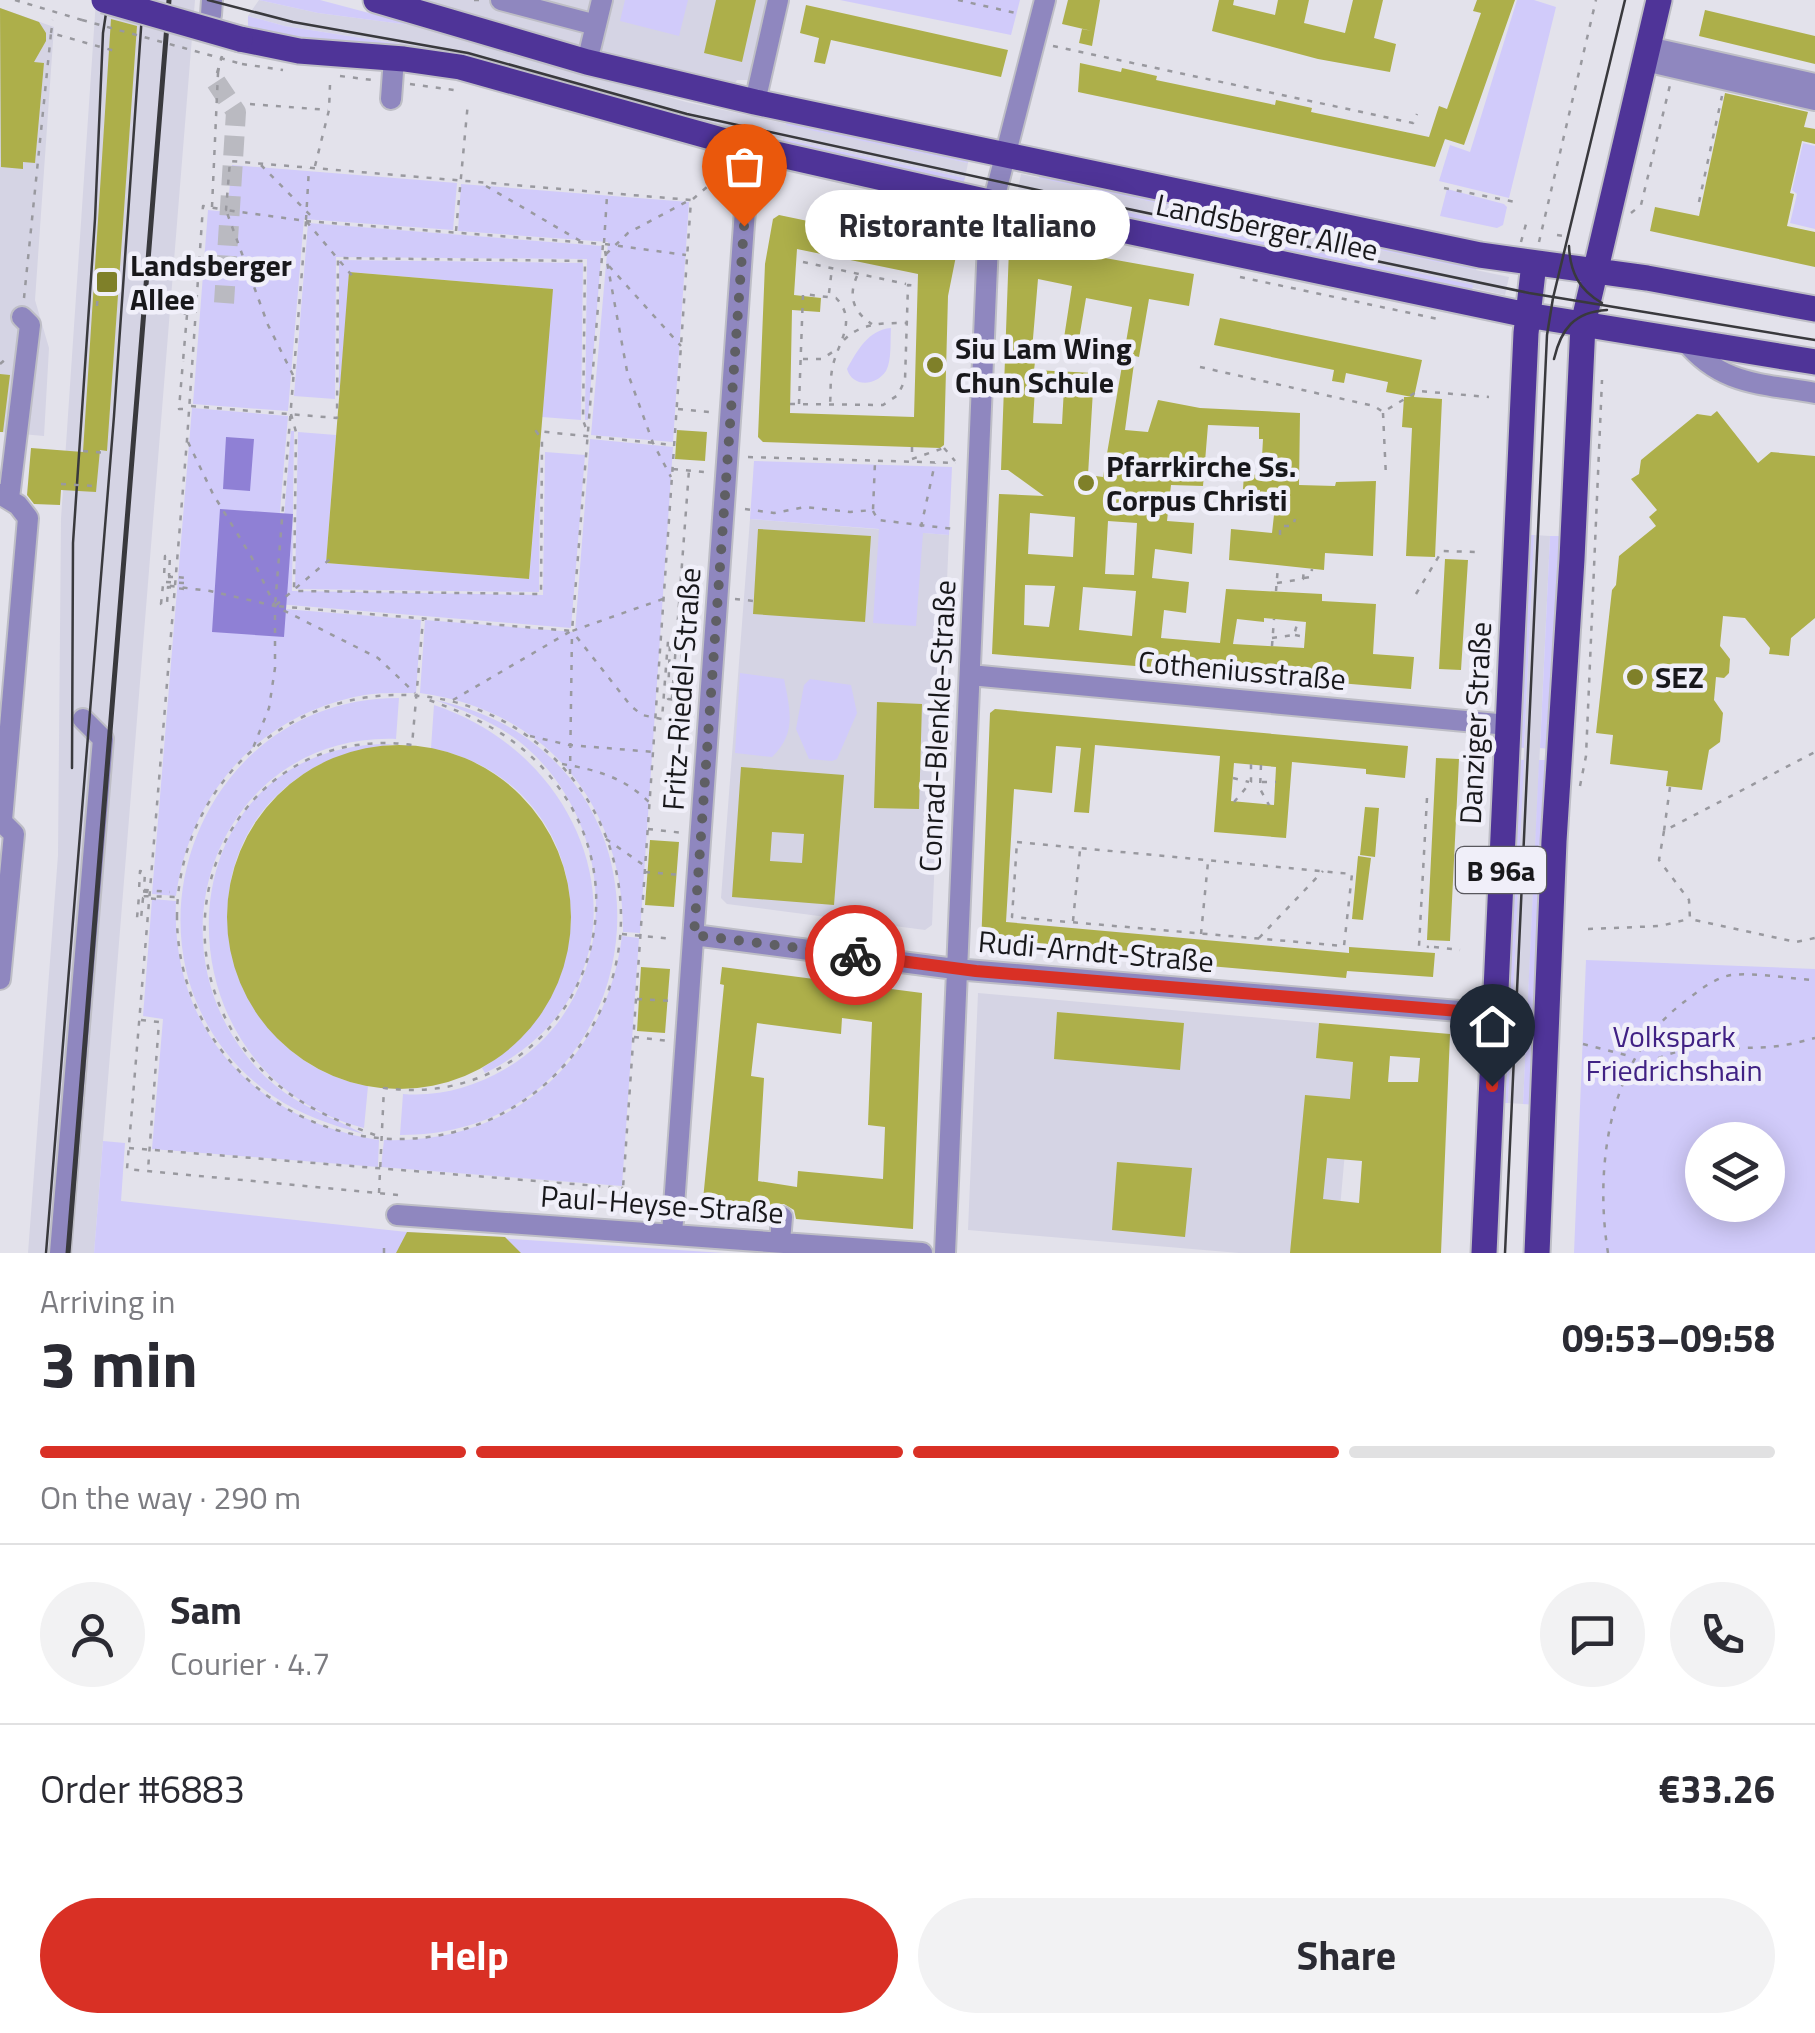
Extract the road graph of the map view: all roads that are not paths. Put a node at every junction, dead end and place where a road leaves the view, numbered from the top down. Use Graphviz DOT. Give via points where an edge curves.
graph roads {
  1 [pos="104,0"];
  2 [pos="376,0"];
  3 [pos="501,0"];
  4 [pos="602,0"];
  5 [pos="778,0"];
  6 [pos="1045,0"];
  7 [pos="1659,0"];
  8 [pos="596,25"];
  9 [pos="1646,54"];
  10 [pos="587,62"];
  11 [pos="1815,84"];
  12 [pos="1815,100"];
  13 [pos="755,102"];
  14 [pos="754,149"];
  15 [pos="1006,155"];
  16 [pos="993,203"];
  17 [pos="1534,262"];
  18 [pos="1594,270"];
  19 [pos="1815,308"];
  20 [pos="1527,316"];
  21 [pos="22,317"];
  22 [pos="1582,324"];
  23 [pos="1685,341"];
  24 [pos="1815,362"];
  25 [pos="1815,393"];
  26 [pos="4,496"];
  27 [pos="970,675"];
  28 [pos="84,718"];
  29 [pos="1508,726"];
  30 [pos="1,820"];
  31 [pos="694,935"];
  32 [pos="955,969"];
  33 [pos="0,979"];
  34 [pos="1495,1014"];
  35 [pos="397,1216"];
  36 [pos="782,1218"];
  37 [pos="672,1234"];
  38 [pos="780,1242"];
  39 [pos="60,1253"];
  40 [pos="922,1253"];
  41 [pos="946,1253"];
  42 [pos="1484,1253"];
  43 [pos="1538,1253"];
  1 -- 14 [label="main road, Landsberger Allee, bridge" via="241,52 299,51 392,80 460,67"];
  2 -- 10 [label="main road, Landsberger Allee"];
  3 -- 8 [label="street"];
  4 -- 8 [label="street"];
  5 -- 13 [label="street"];
  6 -- 15 [label="street, Conrad-Blenkle-Straße"];
  7 -- 9 [label="main road, B 96a"];
  8 -- 10 [label="street"];
  9 -- 11 [label="street"];
  9 -- 12 [label="street" via="1674,68"];
  9 -- 18 [label="main road, B 96a"];
  10 -- 13 [label="main road, Landsberger Allee"];
  13 -- 15 [label="main road, Landsberger Allee"];
  14 -- 16 [label="main road, Landsberger Allee"];
  14 -- 31 [label="street, Fritz-Riedel-Straße"];
  15 -- 16 [label="street, Conrad-Blenkle-Straße"];
  15 -- 17 [label="main road, Landsberger Allee"];
  16 -- 20 [label="main road, Landsberger Allee"];
  16 -- 27 [label="street, Conrad-Blenkle-Straße"];
  17 -- 18 [label="main road, Landsberger Allee"];
  17 -- 20 [label="main road, B 96a"];
  18 -- 19 [label="main road, Landsberger Allee"];
  18 -- 22 [label="main road, B 96a"];
  20 -- 22 [label="main road, Landsberger Allee"];
  20 -- 29 [label="main road, Danziger Straße / B 96a"];
  21 -- 26 [label="street" via="30,325"];
  22 -- 23 [label="main road, Landsberger Allee"];
  22 -- 43 [label="main road, B 96a"];
  23 -- 24 [label="main road, Landsberger Allee"];
  23 -- 25 [label="street" via="1730,378"];
  26 -- 30 [label="street" via="28,518"];
  27 -- 29 [label="street, Cotheniusstraße"];
  27 -- 32 [label="street, Conrad-Blenkle-Straße"];
  28 -- 39 [label="street" via="103,739"];
  29 -- 34 [label="main road, Danziger Straße / B 96a"];
  30 -- 33 [label="street" via="14,834"];
  31 -- 32 [label="street, Rudi-Arndt-Straße"];
  31 -- 37 [label="street, Fritz-Riedel-Straße"];
  32 -- 34 [label="street, Rudi-Arndt-Straße"];
  32 -- 41 [label="street, Conrad-Blenkle-Straße"];
  34 -- 42 [label="main road, Danziger Straße / B 96a"];
  35 -- 37 [label="street, Paul-Heyse-Straße"];
  36 -- 38 [label="street"];
  37 -- 38 [label="street, Paul-Heyse-Straße"];
  38 -- 40 [label="street, Paul-Heyse-Straße"];
}
